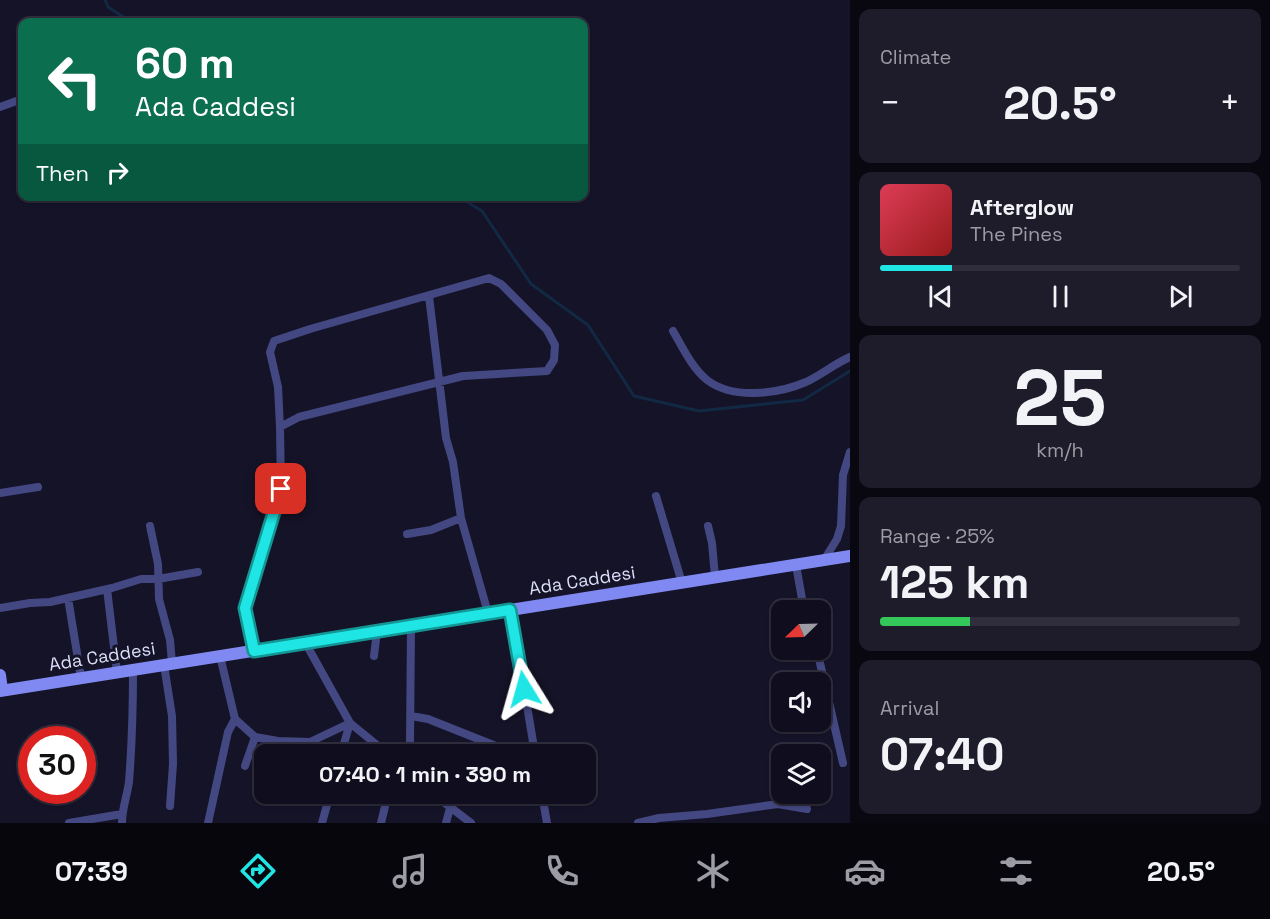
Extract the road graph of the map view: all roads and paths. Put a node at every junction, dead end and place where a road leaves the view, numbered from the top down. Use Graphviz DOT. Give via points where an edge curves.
graph roads {
  1 [pos="18,100"];
  2 [pos="0,107"];
  3 [pos="429,296"];
  4 [pos="673,331"];
  5 [pos="850,357"];
  6 [pos="439,382"];
  7 [pos="280,427"];
  8 [pos="850,452"];
  9 [pos="38,487"];
  10 [pos="0,493"];
  11 [pos="656,496"];
  12 [pos="461,518"];
  13 [pos="150,526"];
  14 [pos="708,526"];
  15 [pos="407,534"];
  16 [pos="850,556"];
  17 [pos="824,560"];
  18 [pos="796,564"];
  19 [pos="198,572"];
  20 [pos="715,577"];
  21 [pos="158,579"];
  22 [pos="682,583"];
  23 [pos="107,590"];
  24 [pos="68,598"];
  25 [pos="802,600"];
  26 [pos="0,608"];
  27 [pos="510,610"];
  28 [pos="488,613"];
  29 [pos="411,626"];
  30 [pos="377,631"];
  31 [pos="305,642"];
  32 [pos="254,651"];
  33 [pos="220,656"];
  34 [pos="374,656"];
  35 [pos="819,660"];
  36 [pos="168,664"];
  37 [pos="133,670"];
  38 [pos="117,672"];
  39 [pos="0,675"];
  40 [pos="81,678"];
  41 [pos="1,691"];
  42 [pos="411,716"];
  43 [pos="235,719"];
  44 [pos="350,723"];
  45 [pos="255,737"];
  46 [pos="344,744"];
  47 [pos="376,744"];
  48 [pos="410,744"];
  49 [pos="491,744"];
  50 [pos="533,744"];
  51 [pos="843,763"];
  52 [pos="245,766"];
  53 [pos="327,804"];
  54 [pos="386,804"];
  55 [pos="445,804"];
  56 [pos="544,804"];
  57 [pos="170,806"];
  58 [pos="450,808"];
  59 [pos="807,809"];
  60 [pos="122,818"];
  61 [pos="69,823"];
  62 [pos="208,823"];
  63 [pos="322,823"];
  64 [pos="381,823"];
  65 [pos="446,823"];
  66 [pos="471,823"];
  67 [pos="547,823"];
  68 [pos="638,823"];
  1 -- 2 [label="street"];
  3 -- 6 [label="street"];
  3 -- 6 [label="street" via="489,278 517,299 547,330 555,345 554,360 547,371 463,376"];
  3 -- 7 [label="street" via="274,341 270,352 278,387"];
  4 -- 5 [label="street" via="692,364 708,380 727,390 780,392"];
  6 -- 7 [label="street" via="299,417"];
  6 -- 12 [label="street"];
  7 -- 32 [label="street" via="281,489 245,608"];
  8 -- 17 [label="street" via="843,475 841,526"];
  9 -- 10 [label="street"];
  11 -- 22 [label="street"];
  12 -- 15 [label="street"];
  12 -- 28 [label="street"];
  13 -- 21 [label="street"];
  14 -- 20 [label="street"];
  16 -- 17 [label="main road, Ada Caddesi"];
  17 -- 18 [label="main road, Ada Caddesi"];
  18 -- 20 [label="main road, Ada Caddesi"];
  18 -- 25 [label="street"];
  19 -- 21 [label="street"];
  20 -- 22 [label="main road, Ada Caddesi"];
  21 -- 23 [label="street" via="141,579"];
  21 -- 36 [label="street" via="170,640"];
  22 -- 27 [label="main road, Ada Caddesi"];
  23 -- 24 [label="street"];
  23 -- 38 [label="street"];
  24 -- 26 [label="street"];
  24 -- 40 [label="street"];
  27 -- 28 [label="main road, Ada Caddesi"];
  27 -- 50 [label="street"];
  28 -- 29 [label="main road, Ada Caddesi"];
  29 -- 30 [label="main road, Ada Caddesi"];
  29 -- 42 [label="street"];
  30 -- 31 [label="main road, Ada Caddesi"];
  30 -- 34 [label="street"];
  31 -- 32 [label="main road, Ada Caddesi"];
  31 -- 44 [label="street"];
  32 -- 33 [label="main road, Ada Caddesi"];
  33 -- 36 [label="main road, Ada Caddesi"];
  33 -- 43 [label="street"];
  35 -- 51 [label="street"];
  36 -- 37 [label="main road, Ada Caddesi"];
  36 -- 57 [label="street" via="173,764"];
  37 -- 38 [label="main road, Ada Caddesi"];
  37 -- 60 [label="street" via="133,732"];
  38 -- 40 [label="main road, Ada Caddesi"];
  39 -- 41 [label="main road"];
  40 -- 41 [label="main road, Ada Caddesi"];
  42 -- 48 [label="street"];
  42 -- 49 [label="street"];
  43 -- 45 [label="street"];
  43 -- 62 [label="street" via="228,732"];
  44 -- 45 [label="street" via="310,742"];
  44 -- 46 [label="street"];
  44 -- 47 [label="street"];
  45 -- 52 [label="street"];
  53 -- 63 [label="street"];
  54 -- 64 [label="street"];
  55 -- 58 [label="street"];
  56 -- 67 [label="street"];
  58 -- 65 [label="street"];
  58 -- 66 [label="street"];
  59 -- 68 [label="street" via="778,804"];
  60 -- 61 [label="street"];
}
